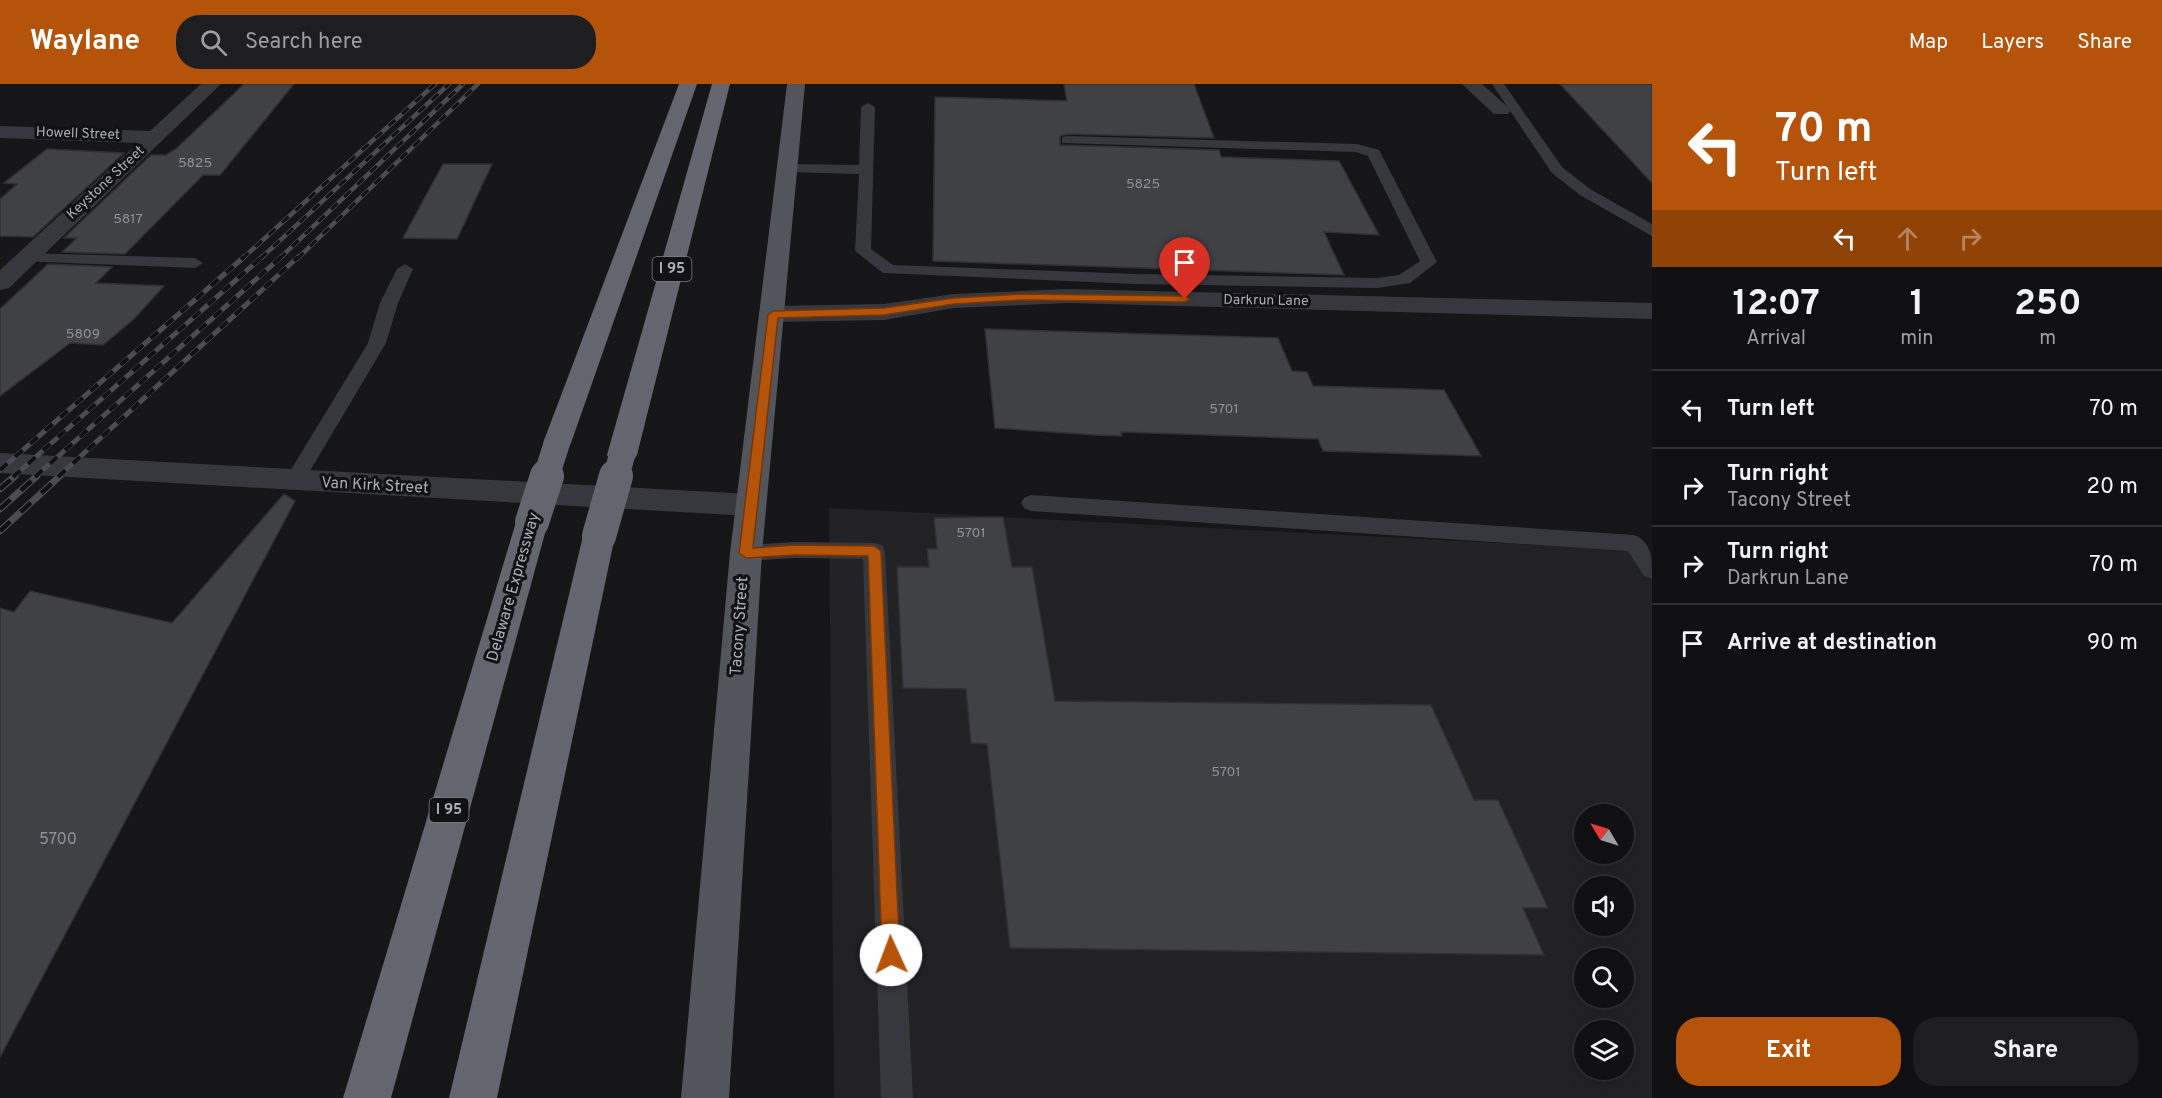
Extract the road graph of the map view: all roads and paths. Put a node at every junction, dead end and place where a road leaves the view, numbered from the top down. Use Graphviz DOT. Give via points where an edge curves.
graph roads {
  1 [pos="212,84"];
  2 [pos="688,84"];
  3 [pos="721,84"];
  4 [pos="796,84"];
  5 [pos="1471,84"];
  6 [pos="1498,84"];
  7 [pos="868,106"];
  8 [pos="1501,110"];
  9 [pos="0,132"];
  10 [pos="155,137"];
  11 [pos="1067,140"];
  12 [pos="788,168"];
  13 [pos="866,170"];
  14 [pos="1652,231"];
  15 [pos="26,258"];
  16 [pos="195,263"];
  17 [pos="405,269"];
  18 [pos="0,283"];
  19 [pos="1652,311"];
  20 [pos="773,315"];
  21 [pos="0,464"];
  22 [pos="294,481"];
  23 [pos="1031,503"];
  24 [pos="750,505"];
  25 [pos="1643,544"];
  26 [pos="746,553"];
  27 [pos="1652,570"];
  28 [pos="367,1098"];
  29 [pos="473,1098"];
  30 [pos="705,1098"];
  31 [pos="897,1098"];
  1 -- 10 [label="street, Keystone Street"];
  2 -- 28 [label="highway, Delaware Expressway / I 95, bridge" via="557,443"];
  3 -- 29 [label="highway, I 95, bridge" via="599,536"];
  4 -- 12 [label="main road, Tacony Street"];
  5 -- 8 [label="street"];
  6 -- 14 [label="lane" via="1557,170 1585,192"];
  7 -- 13 [label="lane"];
  9 -- 10 [label="street, Howell Street"];
  10 -- 15 [label="street, Keystone Street"];
  11 -- 13 [label="lane" via="1357,148 1374,153 1429,262 1404,279 1377,283 889,270 863,251"];
  12 -- 13 [label="lane"];
  12 -- 20 [label="main road, Tacony Street"];
  15 -- 16 [label="lane"];
  15 -- 18 [label="street, Keystone Street"];
  17 -- 22 [label="lane" via="377,343"];
  19 -- 20 [label="street, Darkrun Lane" via="1068,296 954,301 884,312"];
  20 -- 24 [label="main road, Tacony Street"];
  21 -- 22 [label="street, Van Kirk Street"];
  22 -- 24 [label="street, Van Kirk Street"];
  23 -- 25 [label="lane"];
  24 -- 26 [label="main road, Tacony Street"];
  25 -- 27 [label="lane"];
  26 -- 30 [label="main road, Tacony Street"];
  26 -- 31 [label="lane" via="874,551"];
}
